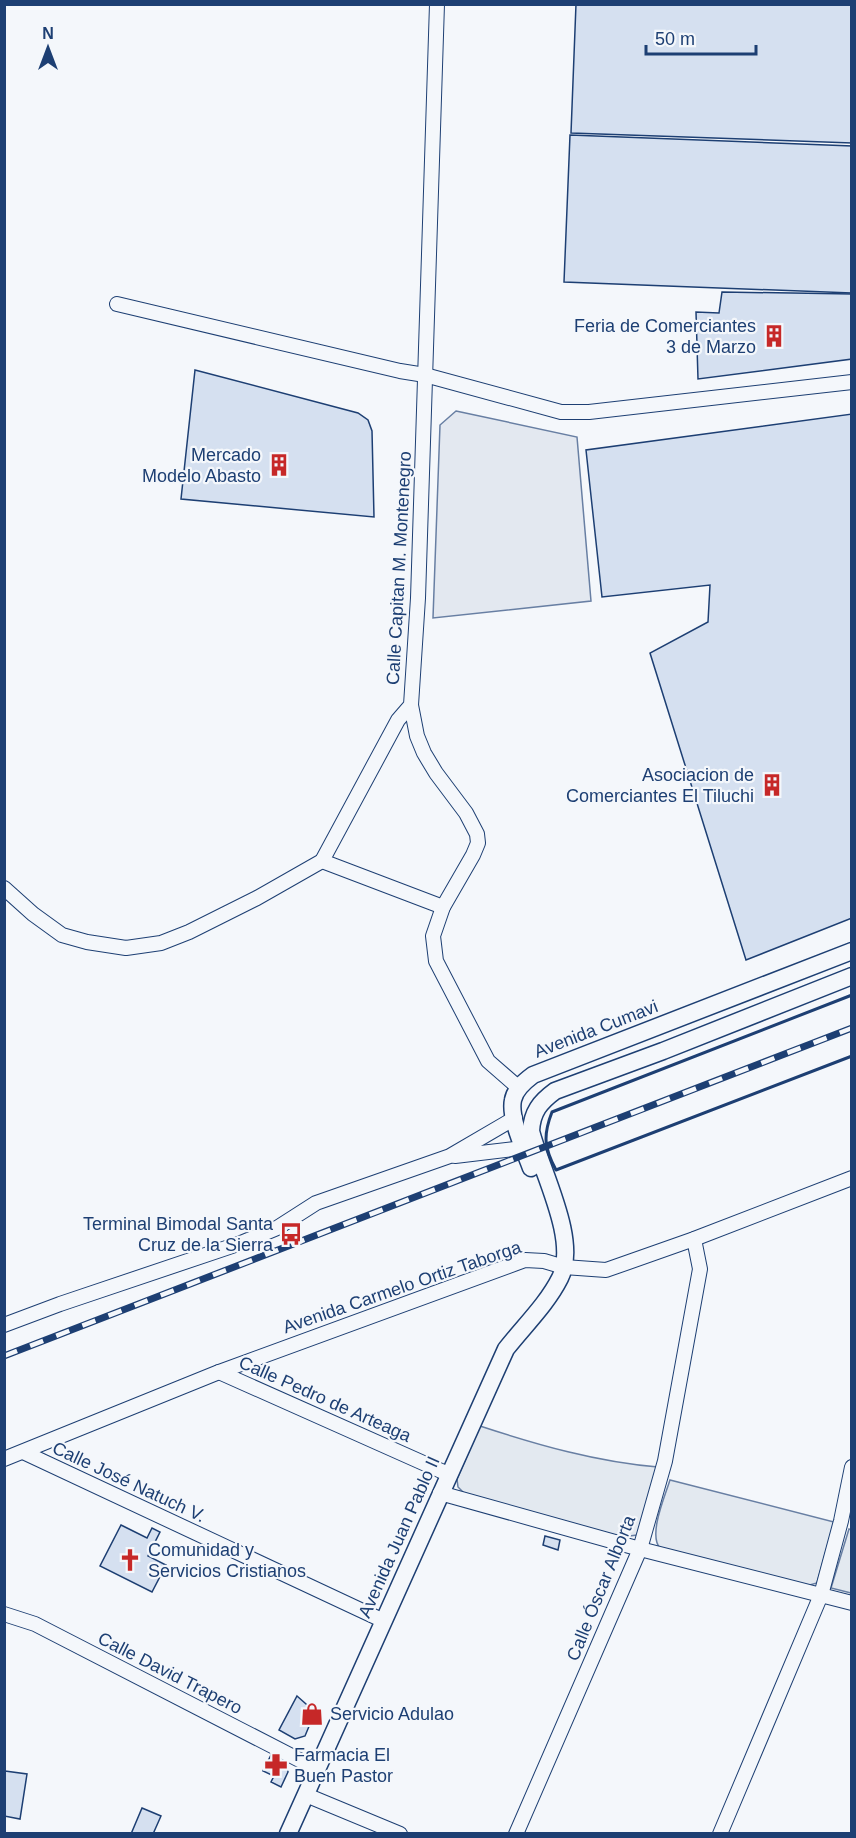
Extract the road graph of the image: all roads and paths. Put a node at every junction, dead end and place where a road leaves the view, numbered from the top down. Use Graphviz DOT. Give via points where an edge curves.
graph roads {
  1 [pos="437,4"];
  2 [pos="117,304"];
  3 [pos="425,375"];
  4 [pos="852,382"];
  5 [pos="411,705"];
  6 [pos="322,861"];
  7 [pos="4,888"];
  8 [pos="443,907"];
  9 [pos="852,951"];
  10 [pos="852,976"];
  11 [pos="653,1028"];
  12 [pos="663,1052"];
  13 [pos="519,1088"];
  14 [pos="515,1118"];
  15 [pos="523,1148"];
  16 [pos="450,1156"];
  17 [pos="852,1178"];
  18 [pos="694,1239"];
  19 [pos="565,1249"];
  20 [pos="564,1267"];
  21 [pos="4,1325"];
  22 [pos="219,1372"];
  23 [pos="23,1452"];
  24 [pos="4,1459"];
  25 [pos="852,1467"];
  26 [pos="448,1474"];
  27 [pos="440,1493"];
  28 [pos="640,1549"];
  29 [pos="821,1595"];
  30 [pos="852,1603"];
  31 [pos="4,1614"];
  32 [pos="384,1621"];
  33 [pos="317,1769"];
  34 [pos="306,1795"];
  35 [pos="288,1833"];
  36 [pos="400,1833"];
  37 [pos="516,1833"];
  38 [pos="720,1833"];
  1 -- 3 [label="street, Calle Capitan M. Montenegro"];
  2 -- 3 [label="street"];
  3 -- 4 [label="street" via="561,412"];
  3 -- 5 [label="street, Calle Capitan M. Montenegro"];
  5 -- 6 [label="street, Calle Capitan M. Montenegro" via="398,720"];
  5 -- 8 [label="street" via="424,753 477,834 473,855"];
  6 -- 7 [label="street" via="189,932 161,943 126,948 62,935"];
  6 -- 8 [label="street"];
  8 -- 13 [label="street" via="432,936 436,961 488,1061"];
  9 -- 11 [label="street, Avenida Cumavi"];
  10 -- 12 [label="street"];
  11 -- 12 [label="street"];
  11 -- 13 [label="street, Avenida Cumavi" via="533,1075"];
  12 -- 19 [label="street" via="555,1091 536,1109 531,1131 563,1227"];
  13 -- 14 [label="street" via="513,1098"];
  14 -- 15 [label="street"];
  14 -- 16 [label="street"];
  15 -- 16 [label="street"];
  15 -- 19 [label="street" via="553,1231"];
  16 -- 21 [label="street" via="316,1203 277,1228 241,1243"];
  17 -- 18 [label="street, Avenida Carmelo Ortiz Taborga"];
  18 -- 20 [label="street, Avenida Carmelo Ortiz Taborga" via="606,1270"];
  18 -- 28 [label="street, Calle Óscar Alborta" via="700,1269 665,1461"];
  19 -- 20 [label="street"];
  20 -- 22 [label="street, Avenida Carmelo Ortiz Taborga" via="525,1260"];
  20 -- 26 [label="street, Avenida Juan Pablo II" via="543,1303 506,1348"];
  22 -- 23 [label="street, Avenida Carmelo Ortiz Taborga"];
  22 -- 26 [label="street, Calle Pedro de Arteaga"];
  23 -- 24 [label="street, Avenida Carmelo Ortiz Taborga"];
  23 -- 32 [label="street, Calle José Natuch V."];
  25 -- 29 [label="street"];
  26 -- 27 [label="street, Avenida Juan Pablo II"];
  27 -- 28 [label="street"];
  27 -- 32 [label="street, Avenida Juan Pablo II"];
  28 -- 29 [label="street"];
  28 -- 37 [label="street, Calle Óscar Alborta"];
  29 -- 30 [label="street"];
  29 -- 38 [label="street"];
  31 -- 33 [label="street, Calle David Trapero" via="35,1624"];
  32 -- 33 [label="street, Avenida Juan Pablo II"];
  33 -- 34 [label="street, Avenida Juan Pablo II"];
  34 -- 35 [label="street, Avenida Juan Pablo II"];
  34 -- 36 [label="street"];
}
